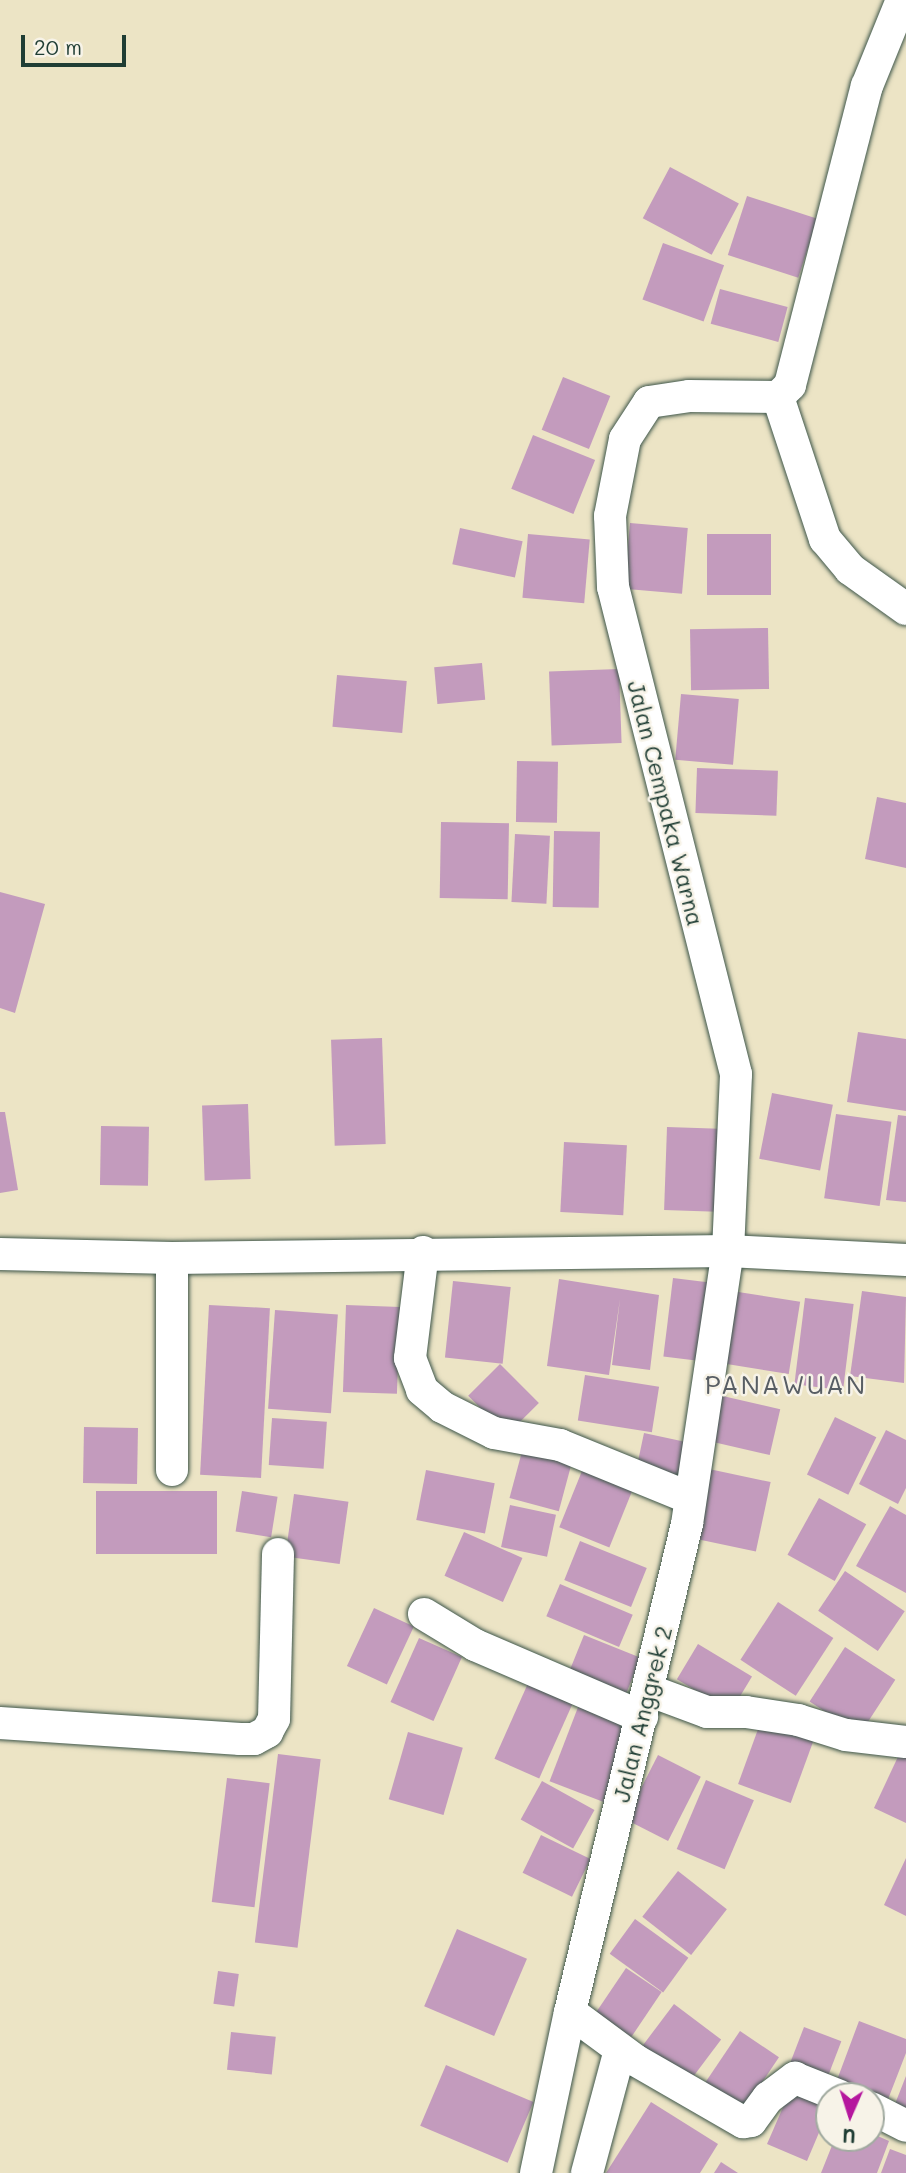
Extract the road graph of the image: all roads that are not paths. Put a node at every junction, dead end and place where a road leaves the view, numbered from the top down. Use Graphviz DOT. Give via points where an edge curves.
graph roads {
  1 [pos="902,0"];
  2 [pos="778,397"];
  3 [pos="906,609"];
  4 [pos="728,1251"];
  5 [pos="423,1252"];
  6 [pos="0,1254"];
  7 [pos="172,1258"];
  8 [pos="906,1260"];
  9 [pos="172,1470"];
  10 [pos="690,1499"];
  11 [pos="278,1554"];
  12 [pos="424,1614"];
  13 [pos="645,1703"];
  14 [pos="0,1723"];
  15 [pos="906,1742"];
  16 [pos="570,2012"];
  17 [pos="620,2050"];
  18 [pos="815,2086"];
  19 [pos="885,2115"];
  20 [pos="906,2126"];
  21 [pos="536,2173"];
  22 [pos="587,2173"];
  1 -- 2 [label="street" via="867,86 790,386"];
  2 -- 3 [label="street" via="825,539 850,569"];
  2 -- 4 [label="street, Jalan Cempaka Warna" via="689,396 649,402 625,439 610,516 613,587 736,1074"];
  4 -- 5 [label="street"];
  4 -- 8 [label="street"];
  4 -- 10 [label="street, Jalan Anggrek 2"];
  5 -- 7 [label="street"];
  5 -- 10 [label="street" via="410,1358 422,1390 442,1407 494,1433 561,1444"];
  6 -- 7 [label="street"];
  7 -- 9 [label="street"];
  10 -- 13 [label="street, Jalan Anggrek 2"];
  11 -- 14 [label="street" via="274,1719 267,1732 254,1739 240,1739"];
  12 -- 13 [label="street" via="475,1645"];
  13 -- 15 [label="street" via="746,1712 798,1720 846,1735"];
  13 -- 16 [label="street, Jalan Anggrek 2"];
  16 -- 17 [label="street"];
  16 -- 21 [label="street, Jalan Anggrek 2"];
  17 -- 18 [label="street" via="743,2122 751,2121 768,2098 795,2078"];
  17 -- 22 [label="street"];
  19 -- 20 [label="street"];
}
